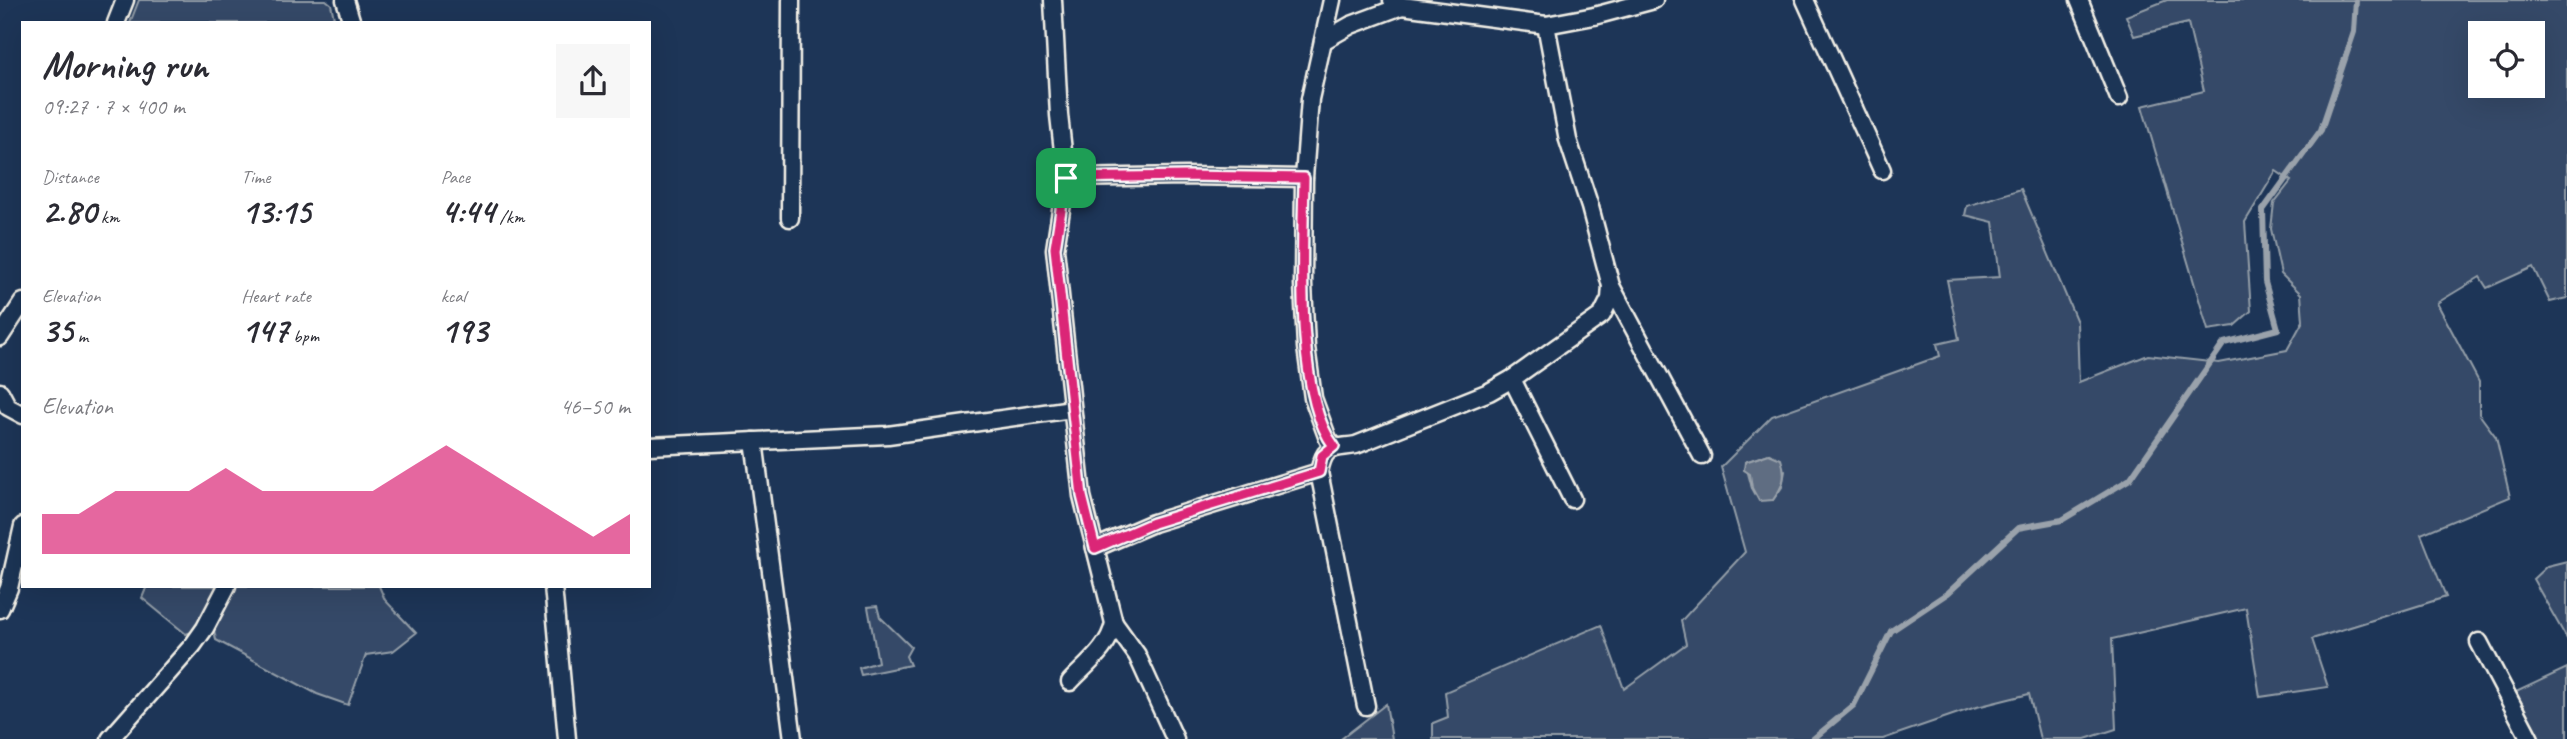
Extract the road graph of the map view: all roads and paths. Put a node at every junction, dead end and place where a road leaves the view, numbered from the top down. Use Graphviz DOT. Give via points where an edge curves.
graph roads {
  1 [pos="125,0"];
  2 [pos="345,0"];
  3 [pos="792,0"];
  4 [pos="1053,0"];
  5 [pos="1332,0"];
  6 [pos="1654,0"];
  7 [pos="1805,0"];
  8 [pos="2079,0"];
  9 [pos="1397,3"];
  10 [pos="117,21"];
  11 [pos="351,21"];
  12 [pos="1546,25"];
  13 [pos="1323,41"];
  14 [pos="2119,98"];
  15 [pos="1882,170"];
  16 [pos="1066,178"];
  17 [pos="1304,178"];
  18 [pos="790,218"];
  19 [pos="1611,286"];
  20 [pos="12,307"];
  21 [pos="0,337"];
  22 [pos="1512,379"];
  23 [pos="0,392"];
  24 [pos="1072,409"];
  25 [pos="21,414"];
  26 [pos="754,441"];
  27 [pos="651,446"];
  28 [pos="1334,446"];
  29 [pos="1702,456"];
  30 [pos="1319,472"];
  31 [pos="1572,499"];
  32 [pos="21,535"];
  33 [pos="1095,548"];
  34 [pos="226,588"];
  35 [pos="553,588"];
  36 [pos="0,609"];
  37 [pos="1114,623"];
  38 [pos="2479,642"];
  39 [pos="1070,682"];
  40 [pos="1366,706"];
  41 [pos="110,739"];
  42 [pos="567,739"];
  43 [pos="793,739"];
  44 [pos="1175,739"];
  45 [pos="2530,739"];
  1 -- 10 [label="street"];
  2 -- 11 [label="street"];
  3 -- 18 [label="street"];
  4 -- 16 [label="street"];
  5 -- 13 [label="street"];
  6 -- 12 [label="street"];
  7 -- 15 [label="street"];
  8 -- 14 [label="street"];
  9 -- 12 [label="street"];
  9 -- 13 [label="street"];
  12 -- 19 [label="street" via="1568,140"];
  13 -- 17 [label="street" via="1310,99"];
  16 -- 17 [label="street"];
  16 -- 24 [label="street" via="1055,248"];
  17 -- 28 [label="street" via="1303,284 1309,375 1319,416"];
  19 -- 22 [label="street" via="1611,299 1602,315"];
  19 -- 29 [label="street"];
  20 -- 21 [label="street"];
  22 -- 28 [label="street" via="1356,445"];
  22 -- 31 [label="street"];
  23 -- 25 [label="street" via="8,407"];
  24 -- 26 [label="street" via="888,435"];
  24 -- 33 [label="street" via="1082,496"];
  26 -- 27 [label="street"];
  26 -- 43 [label="street"];
  28 -- 30 [label="street" via="1322,456"];
  30 -- 33 [label="street" via="1153,523"];
  30 -- 40 [label="street"];
  32 -- 36 [label="street"];
  33 -- 37 [label="street"];
  34 -- 41 [label="street" via="193,645"];
  35 -- 42 [label="street"];
  37 -- 39 [label="street" via="1106,643"];
  37 -- 44 [label="street" via="1138,655"];
  38 -- 45 [label="street"];
}
